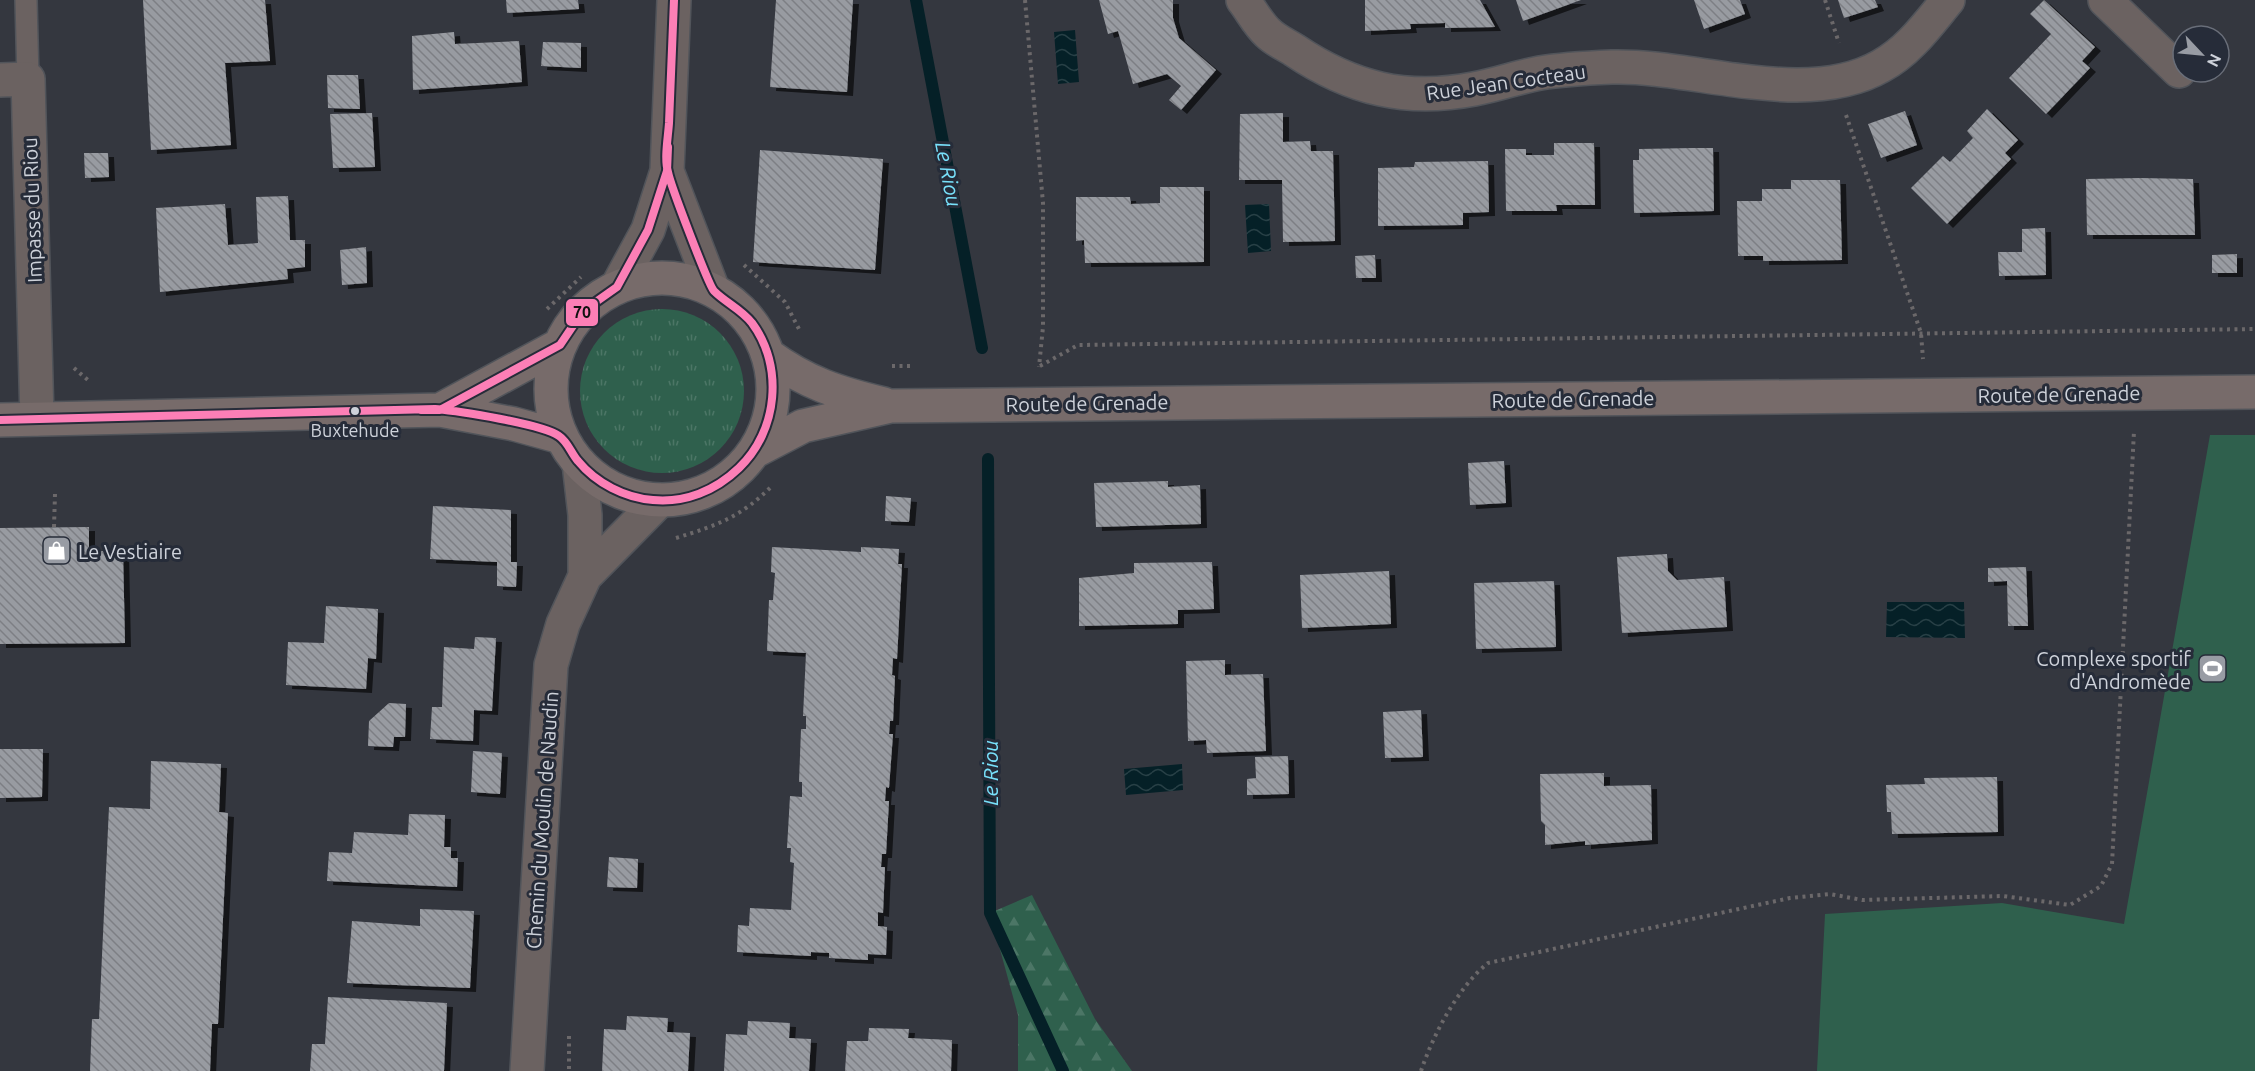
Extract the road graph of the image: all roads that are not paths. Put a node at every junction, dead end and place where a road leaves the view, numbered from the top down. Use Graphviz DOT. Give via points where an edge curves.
graph roads {
  1 [pos="26,0"];
  2 [pos="674,0"];
  3 [pos="1243,0"];
  4 [pos="1948,0"];
  5 [pos="2105,0"];
  6 [pos="2171,63"];
  7 [pos="14,80"];
  8 [pos="667,171"];
  9 [pos="617,287"];
  10 [pos="712,290"];
  11 [pos="560,345"];
  12 [pos="768,355"];
  13 [pos="2255,392"];
  14 [pos="891,406"];
  15 [pos="440,410"];
  16 [pos="0,420"];
  17 [pos="37,420"];
  18 [pos="570,450"];
  19 [pos="755,451"];
  20 [pos="660,500"];
  21 [pos="585,576"];
  22 [pos="527,1071"];
  1 -- 7 [label="lane, Impasse du Riou"];
  2 -- 8 [label="street"];
  3 -- 4 [label="street, Rue Jean Cocteau" via="1268,33 1311,62 1359,85 1412,95 1473,90 1541,73 1614,67 1681,72 1749,84 1802,85 1846,79 1881,67 1917,38"];
  5 -- 6 [label="street"];
  7 -- 17 [label="street, Impasse du Riou"];
  8 -- 9 [label="street" via="648,230"];
  8 -- 10 [label="street"];
  9 -- 10 [label="main road" via="665,278 690,281"];
  9 -- 11 [label="main road" via="583,311"];
  10 -- 12 [label="main road" via="741,310 762,338"];
  11 -- 15 [label="main road"];
  11 -- 18 [label="main road" via="551,391 554,415"];
  12 -- 14 [label="main road" via="796,375 838,393"];
  12 -- 19 [label="main road" via="773,379 772,404"];
  13 -- 14 [label="main road, Route de Grenade"];
  14 -- 19 [label="main road" via="803,426"];
  15 -- 17 [label="main road"];
  15 -- 18 [label="main road" via="514,424"];
  16 -- 17 [label="main road"];
  18 -- 20 [label="main road" via="596,479 615,490 637,498"];
  18 -- 21 [label="street, Chemin du Moulin de Naudin" via="585,516"];
  19 -- 20 [label="main road" via="734,475 706,492"];
  20 -- 21 [label="street, Chemin du Moulin de Naudin"];
  21 -- 22 [label="street, Chemin du Moulin de Naudin" via="563,624 551,665"];
}
